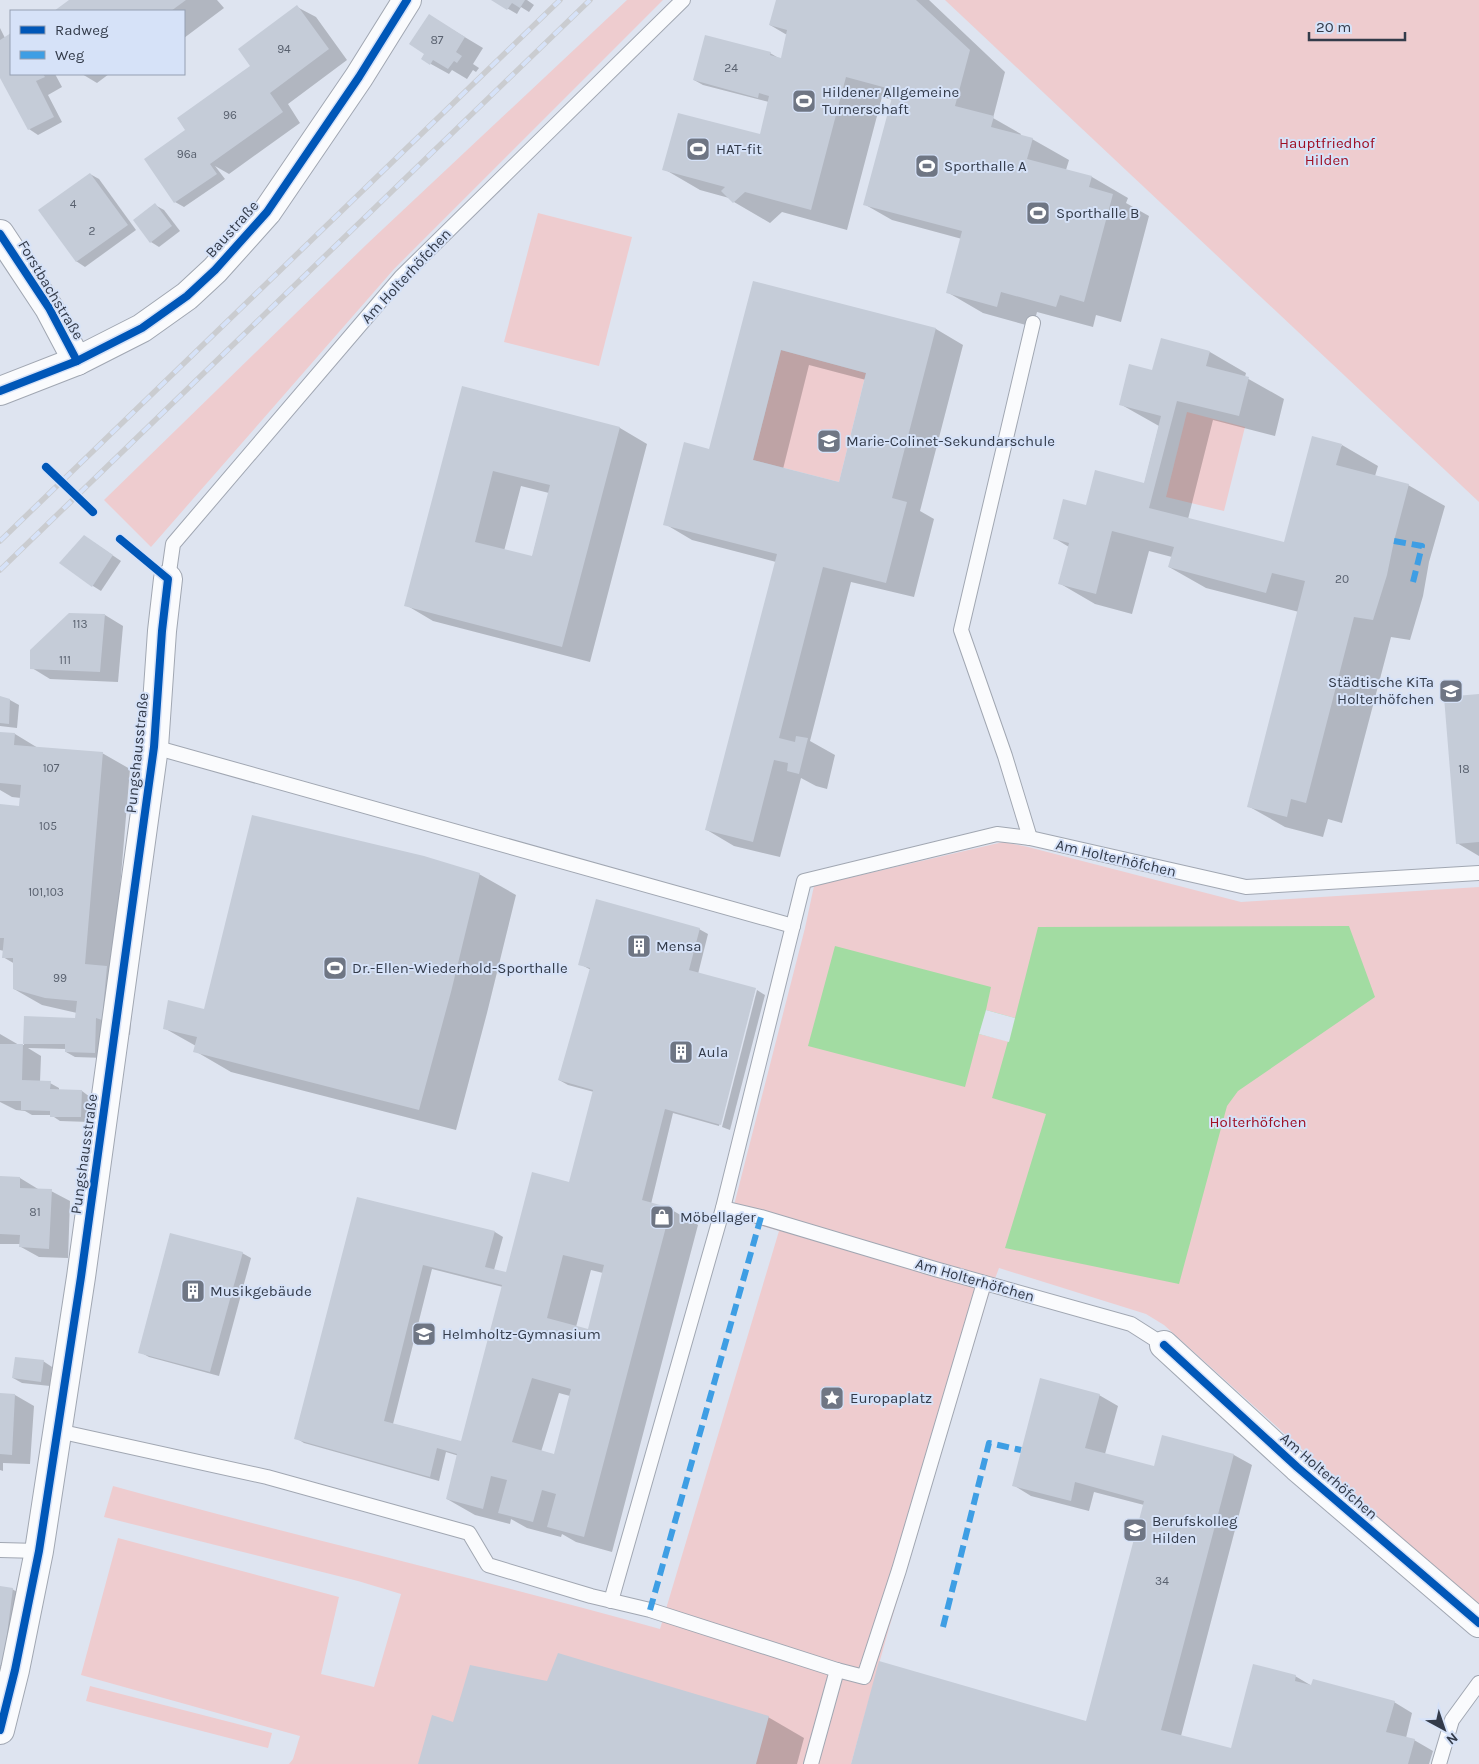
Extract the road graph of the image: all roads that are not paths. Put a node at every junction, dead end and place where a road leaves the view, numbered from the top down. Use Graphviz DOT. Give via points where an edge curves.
graph roads {
  1 [pos="407,0"];
  2 [pos="683,0"];
  3 [pos="0,234"];
  4 [pos="1033,323"];
  5 [pos="77,361"];
  6 [pos="0,391"];
  7 [pos="168,579"];
  8 [pos="154,747"];
  9 [pos="1030,838"];
  10 [pos="1479,873"];
  11 [pos="793,926"];
  12 [pos="723,1208"];
  13 [pos="984,1282"];
  14 [pos="1164,1345"];
  15 [pos="58,1431"];
  16 [pos="0,1550"];
  17 [pos="39,1551"];
  18 [pos="611,1601"];
  19 [pos="1479,1623"];
  20 [pos="836,1670"];
  21 [pos="1479,1683"];
  22 [pos="0,1730"];
  23 [pos="811,1764"];
  24 [pos="1439,1764"];
  1 -- 5 [label="street, Baustraße" via="267,212 215,270 187,296 142,328"];
  2 -- 7 [label="lane, Am Holterhöfchen" via="401,277 173,544"];
  3 -- 5 [label="street, Forstbachstraße" via="49,308"];
  4 -- 9 [label="lane" via="961,630"];
  5 -- 6 [label="street, Baustraße"];
  7 -- 8 [label="street, Pungshausstraße"];
  8 -- 11 [label="lane"];
  8 -- 15 [label="street, Pungshausstraße"];
  9 -- 10 [label="lane, Am Holterhöfchen" via="1246,887"];
  9 -- 11 [label="lane, Am Holterhöfchen" via="997,834 804,880"];
  11 -- 12 [label="lane"];
  12 -- 13 [label="lane, Am Holterhöfchen"];
  12 -- 18 [label="lane"];
  13 -- 14 [label="lane, Am Holterhöfchen" via="1131,1324"];
  13 -- 20 [label="lane" via="864,1677"];
  14 -- 19 [label="street, Am Holterhöfchen" via="1297,1467"];
  15 -- 17 [label="street, Pungshausstraße"];
  15 -- 18 [label="lane" via="267,1477 469,1533 488,1565"];
  16 -- 17 [label="lane"];
  17 -- 22 [label="street, Pungshausstraße"];
  18 -- 20 [label="lane" via="650,1610"];
  20 -- 23 [label="lane"];
  21 -- 24 [label="lane" via="1452,1720"];
}
